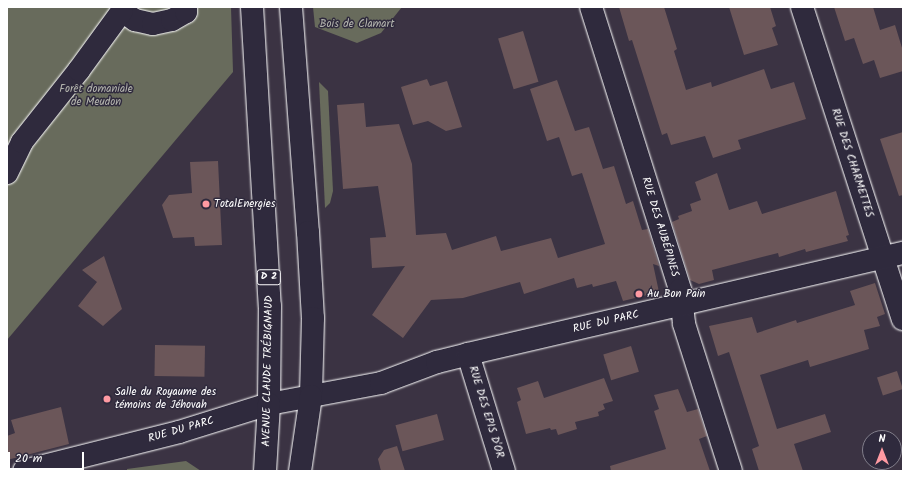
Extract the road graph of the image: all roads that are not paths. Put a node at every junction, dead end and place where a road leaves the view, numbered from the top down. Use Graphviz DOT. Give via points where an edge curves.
graph roads {
  1 [pos="186,7"];
  2 [pos="252,7"];
  3 [pos="291,7"];
  4 [pos="591,7"];
  5 [pos="802,7"];
  6 [pos="122,9"];
  7 [pos="7,173"];
  8 [pos="893,255"];
  9 [pos="682,304"];
  10 [pos="903,319"];
  11 [pos="468,354"];
  12 [pos="311,396"];
  13 [pos="268,404"];
  14 [pos="24,471"];
  15 [pos="265,471"];
  16 [pos="300,471"];
  17 [pos="504,471"];
  18 [pos="731,471"];
  1 -- 6 [label="street" via="186,12 172,20 153,24 135,20"];
  2 -- 13 [label="street, AVENUE CLAUDE TRÉBIGNAUD / D 2" via="270,306"];
  3 -- 12 [label="street" via="312,310"];
  4 -- 9 [label="street, RUE DES AUBÉPINES" via="680,290"];
  5 -- 8 [label="street, RUE DES CHARMETTES"];
  6 -- 7 [label="street" via="79,70 22,142"];
  8 -- 9 [label="street, RUE DU PARC"];
  8 -- 10 [label="street, RUE DES CHARMETTES"];
  9 -- 11 [label="street, RUE DU PARC"];
  9 -- 18 [label="street, RUE DES AUBÉPINES" via="684,324"];
  11 -- 12 [label="street, RUE DU PARC" via="437,362 381,383"];
  11 -- 17 [label="street, RUE DES EPIS D'OR"];
  12 -- 13 [label="street, RUE DU PARC"];
  12 -- 16 [label="street"];
  13 -- 14 [label="street, RUE DU PARC" via="179,432"];
  13 -- 15 [label="street, AVENUE CLAUDE TRÉBIGNAUD / D 2"];
}
